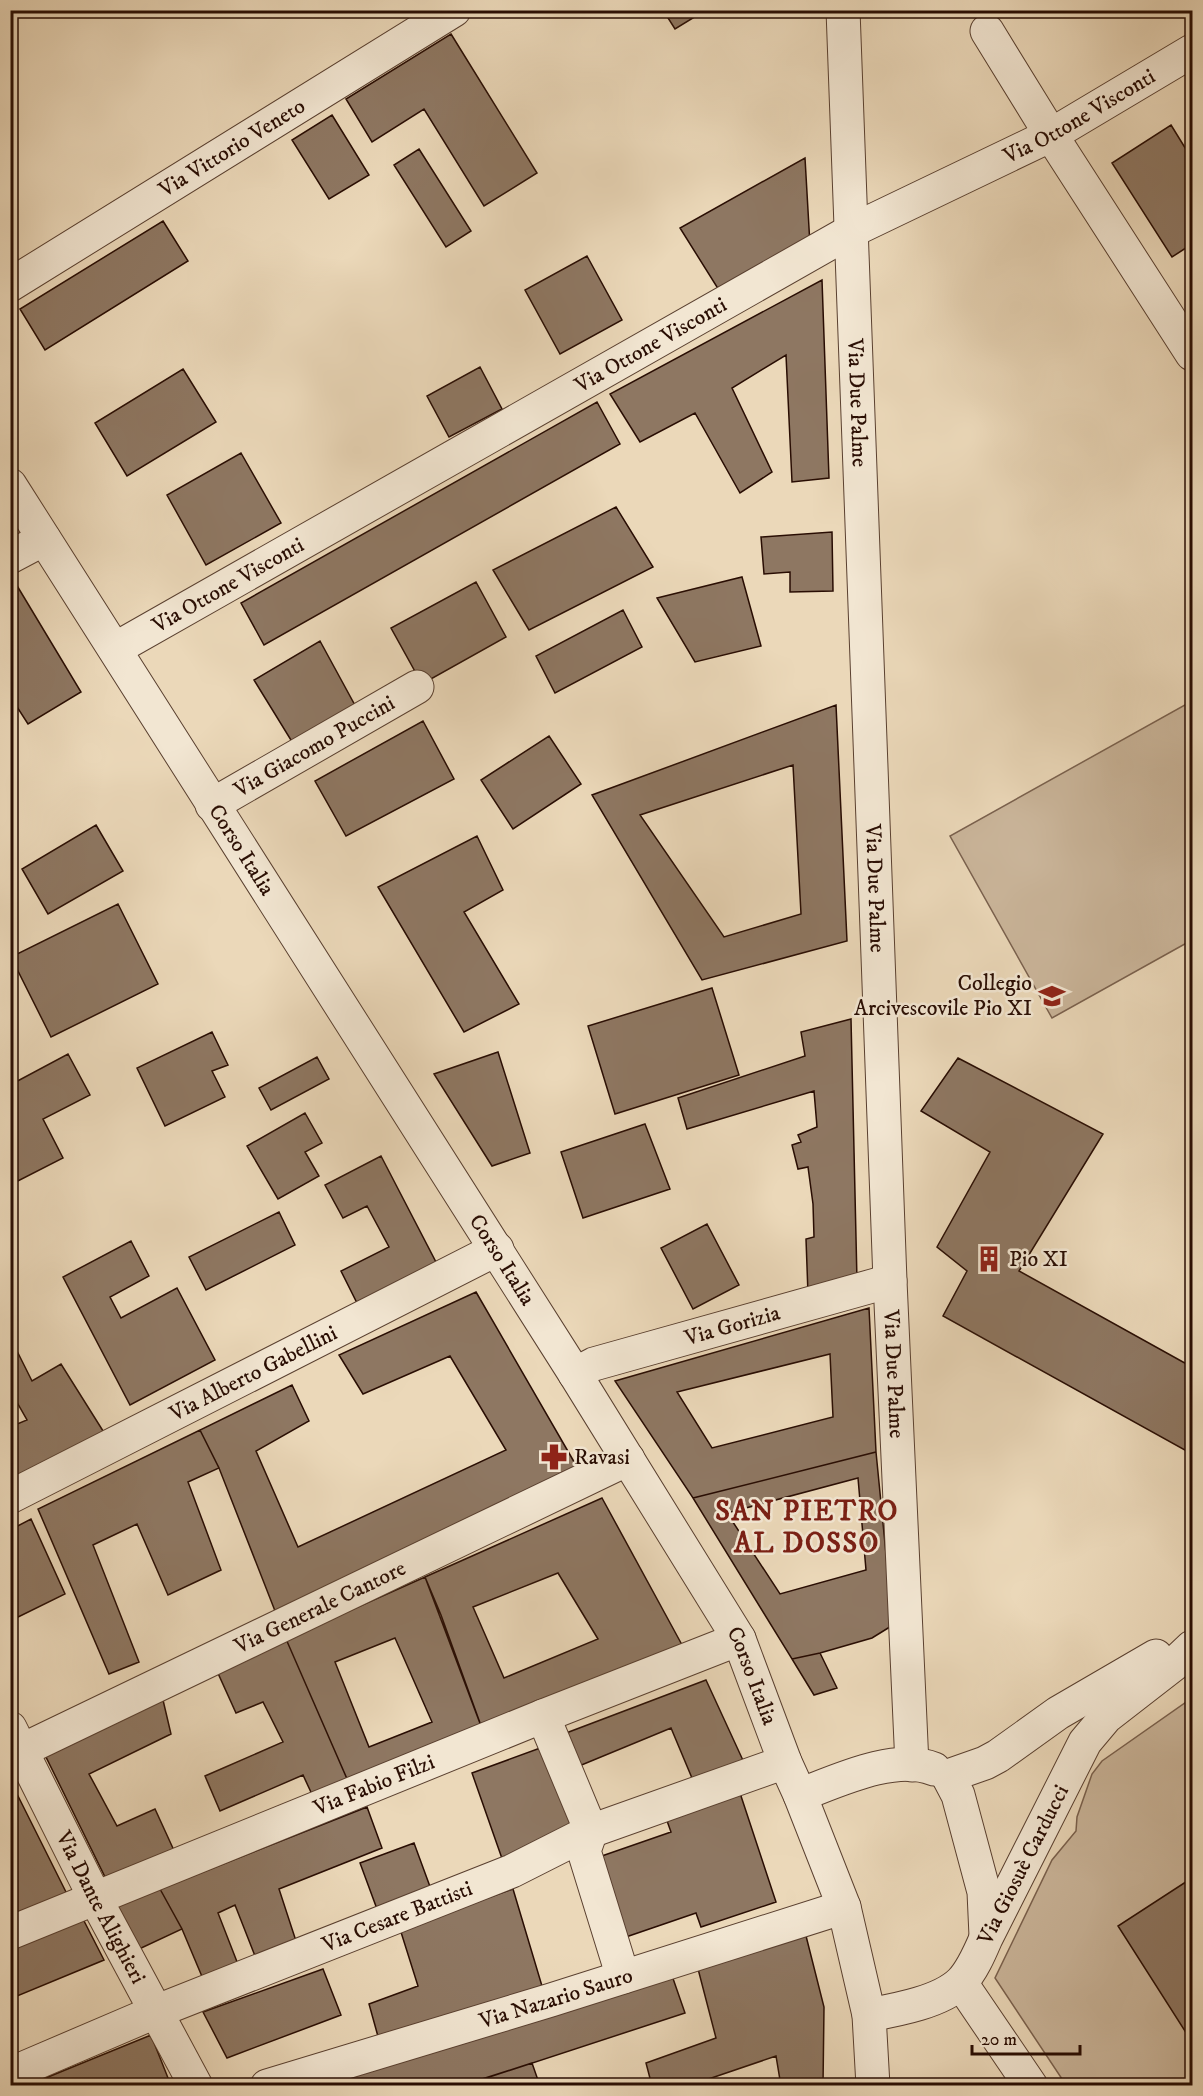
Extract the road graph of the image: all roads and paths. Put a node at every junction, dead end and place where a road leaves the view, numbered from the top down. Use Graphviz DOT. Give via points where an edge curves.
graph roads {
  1 [pos="454,10"];
  2 [pos="843,10"];
  3 [pos="987,31"];
  4 [pos="1192,51"];
  5 [pos="1051,135"];
  6 [pos="851,231"];
  7 [pos="10,285"];
  8 [pos="1192,354"];
  9 [pos="10,485"];
  10 [pos="45,539"];
  11 [pos="10,557"];
  12 [pos="115,649"];
  13 [pos="417,687"];
  14 [pos="212,805"];
  15 [pos="497,1249"];
  16 [pos="890,1281"];
  17 [pos="575,1374"];
  18 [pos="628,1459"];
  19 [pos="10,1497"];
  20 [pos="1192,1638"];
  21 [pos="739,1639"];
  22 [pos="1192,1647"];
  23 [pos="543,1716"];
  24 [pos="14,1745"];
  25 [pos="785,1761"];
  26 [pos="912,1765"];
  27 [pos="948,1776"];
  28 [pos="800,1795"];
  29 [pos="591,1832"];
  30 [pos="96,1900"];
  31 [pos="844,1907"];
  32 [pos="10,1933"];
  33 [pos="986,1938"];
  34 [pos="623,1977"];
  35 [pos="961,1983"];
  36 [pos="155,2012"];
  37 [pos="869,2015"];
  38 [pos="10,2074"];
  39 [pos="196,2085"];
  40 [pos="267,2085"];
  41 [pos="873,2085"];
  42 [pos="1031,2085"];
  1 -- 7 [label="street, Via Vittorio Veneto"];
  2 -- 6 [label="street, Via Due Palme"];
  3 -- 5 [label="street"];
  4 -- 5 [label="street, Via Ottone Visconti"];
  5 -- 6 [label="street, Via Ottone Visconti"];
  5 -- 8 [label="street"];
  6 -- 12 [label="street, Via Ottone Visconti"];
  6 -- 16 [label="street, Via Due Palme"];
  9 -- 10 [label="street, Corso Italia"];
  10 -- 11 [label="street"];
  10 -- 12 [label="street, Corso Italia"];
  12 -- 14 [label="street, Corso Italia"];
  13 -- 14 [label="street, Via Giacomo Puccini"];
  14 -- 15 [label="street, Corso Italia"];
  15 -- 17 [label="street, Corso Italia"];
  15 -- 19 [label="street, Via Alberto Gabellini"];
  16 -- 17 [label="street, Via Gorizia" via="603,1361"];
  16 -- 26 [label="street, Via Due Palme"];
  17 -- 18 [label="street, Corso Italia"];
  18 -- 21 [label="street, Corso Italia"];
  18 -- 24 [label="street, Via Generale Cantore"];
  20 -- 27 [label="street" via="1058,1713 998,1756"];
  21 -- 23 [label="street, Via Fabio Filzi"];
  21 -- 25 [label="street, Corso Italia"];
  22 -- 33 [label="street, Via Giosuè Carducci" via="1106,1717 1085,1743"];
  23 -- 29 [label="street"];
  23 -- 30 [label="street, Via Fabio Filzi"];
  24 -- 30 [label="street, Via Dante Alighieri"];
  25 -- 28 [label="street, Corso Italia"];
  25 -- 29 [label="street, Via Cesare Battisti"];
  26 -- 27 [label="street" via="931,1767"];
  26 -- 28 [label="street" via="886,1766"];
  27 -- 33 [label="street, Via Giosuè Carducci" via="984,1892"];
  28 -- 31 [label="street, Corso Italia"];
  29 -- 34 [label="street" via="584,1851"];
  29 -- 36 [label="street, Via Cesare Battisti" via="512,1871"];
  30 -- 32 [label="street, Via Fabio Filzi"];
  30 -- 36 [label="street, Via Dante Alighieri"];
  31 -- 34 [label="street, Via Nazario Sauro"];
  31 -- 37 [label="street, Corso Italia"];
  33 -- 35 [label="street"];
  34 -- 40 [label="street, Via Nazario Sauro"];
  35 -- 37 [label="street" via="932,2000"];
  35 -- 42 [label="street"];
  36 -- 38 [label="street, Via Cesare Battisti"];
  36 -- 39 [label="street, Via Dante Alighieri"];
  37 -- 41 [label="street, Corso Italia"];
}
